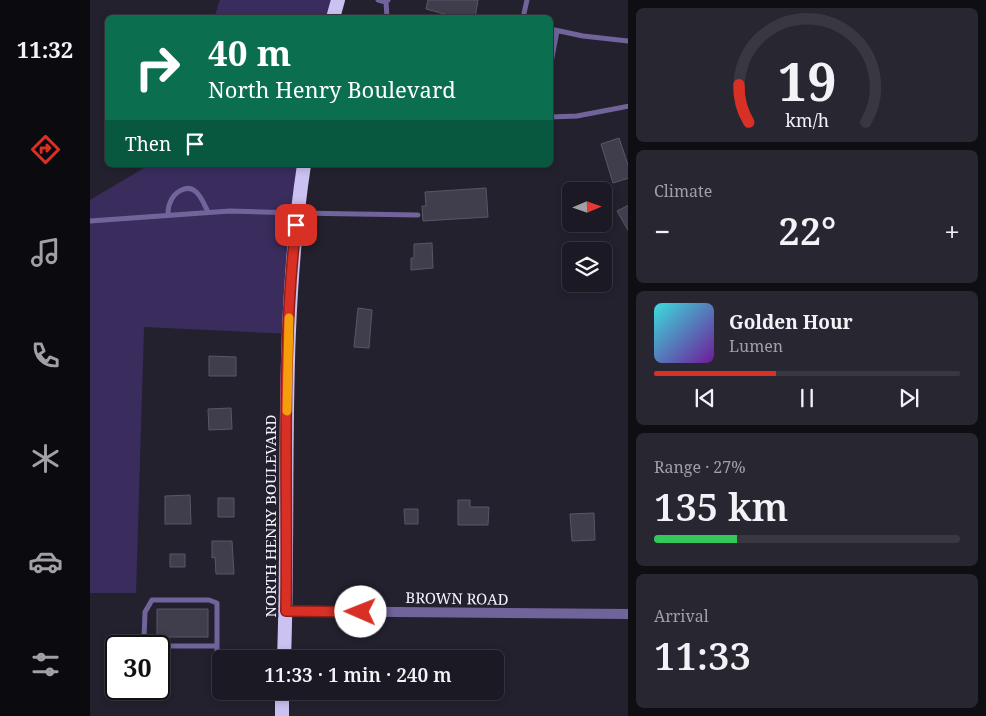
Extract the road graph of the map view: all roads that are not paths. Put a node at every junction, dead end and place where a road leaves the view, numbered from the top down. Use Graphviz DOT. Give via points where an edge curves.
graph roads {
  1 [pos="338,0"];
  2 [pos="378,0"];
  3 [pos="527,0"];
  4 [pos="387,1"];
  5 [pos="334,15"];
  6 [pos="387,15"];
  7 [pos="524,15"];
  8 [pos="553,30"];
  9 [pos="557,31"];
  10 [pos="628,41"];
  11 [pos="553,52"];
  12 [pos="628,106"];
  13 [pos="553,117"];
  14 [pos="304,167"];
  15 [pos="208,212"];
  16 [pos="297,213"];
  17 [pos="168,215"];
  18 [pos="418,215"];
  19 [pos="90,221"];
  20 [pos="286,611"];
  21 [pos="628,614"];
  22 [pos="217,646"];
  23 [pos="217,650"];
  24 [pos="284,650"];
  25 [pos="282,700"];
  26 [pos="282,716"];
  1 -- 5 [label="highway"];
  2 -- 4 [label="lane"];
  3 -- 7 [label="lane"];
  4 -- 6 [label="lane"];
  8 -- 9 [label="lane"];
  9 -- 10 [label="lane"];
  9 -- 11 [label="lane"];
  12 -- 13 [label="lane"];
  14 -- 16 [label="highway, NORTH HENRY BOULEVARD"];
  15 -- 16 [label="lane"];
  15 -- 17 [label="lane"];
  15 -- 17 [label="lane" via="199,195 188,189 173,198"];
  16 -- 18 [label="lane"];
  16 -- 20 [label="highway, NORTH HENRY BOULEVARD" via="287,370"];
  17 -- 19 [label="lane"];
  20 -- 21 [label="street, BROWN ROAD"];
  20 -- 24 [label="highway, NORTH HENRY BOULEVARD"];
  22 -- 22 [label="lane" via="216,604 209,600 152,600 145,612 144,638 154,646"];
  22 -- 23 [label="lane"];
  25 -- 26 [label="highway"];
}
